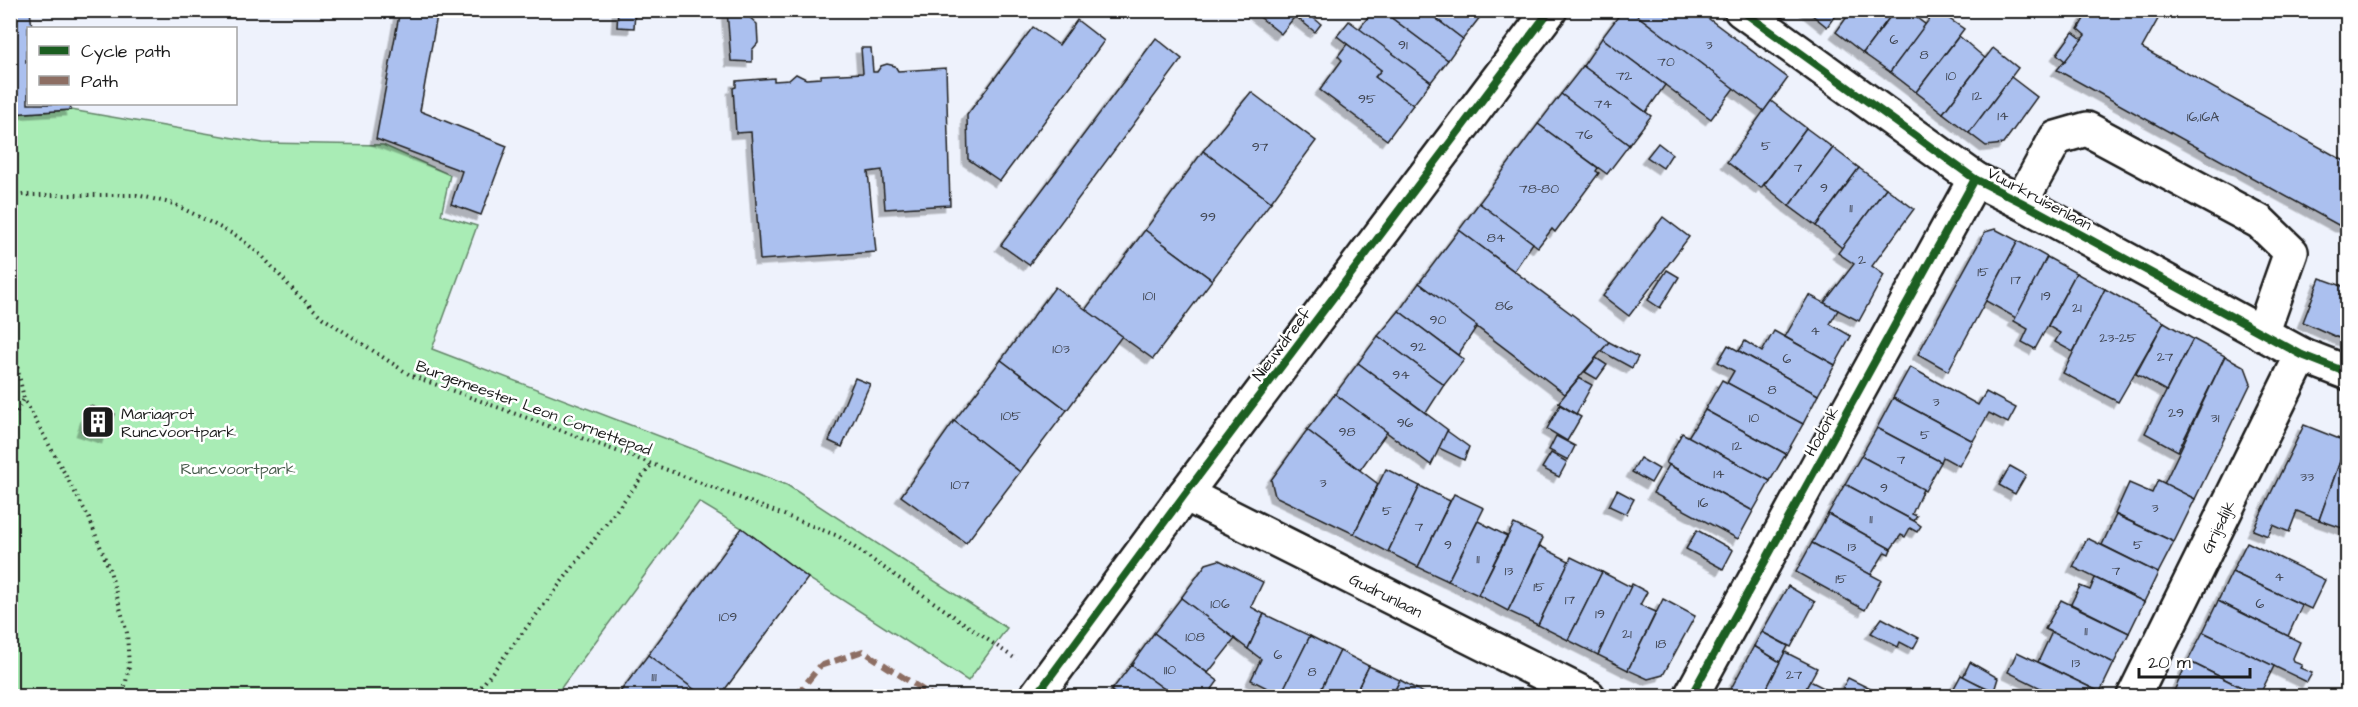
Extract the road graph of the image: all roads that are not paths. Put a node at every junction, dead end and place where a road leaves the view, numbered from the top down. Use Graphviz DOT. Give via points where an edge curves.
graph roads {
  1 [pos="1550,10"];
  2 [pos="1742,10"];
  3 [pos="1975,179"];
  4 [pos="2021,202"];
  5 [pos="2262,334"];
  6 [pos="2302,355"];
  7 [pos="2348,373"];
  8 [pos="1185,494"];
  9 [pos="1042,689"];
  10 [pos="1588,696"];
  11 [pos="1691,696"];
  12 [pos="2134,696"];
  1 -- 8 [label="street, Nieuwdreef"];
  2 -- 3 [label="street, Vuurkruisenlaan"];
  3 -- 4 [label="street, Vuurkruisenlaan"];
  3 -- 11 [label="street, Hodonk"];
  4 -- 5 [label="street, Vuurkruisenlaan"];
  4 -- 5 [label="street, Vuurkruisenlaan" via="2056,138 2087,129 2260,222 2291,252"];
  5 -- 6 [label="street, Vuurkruisenlaan"];
  6 -- 7 [label="street, Vuurkruisenlaan"];
  6 -- 12 [label="street, Grijsdijk"];
  8 -- 9 [label="street, Nieuwdreef"];
  8 -- 10 [label="street, Gudrunlaan"];
}
